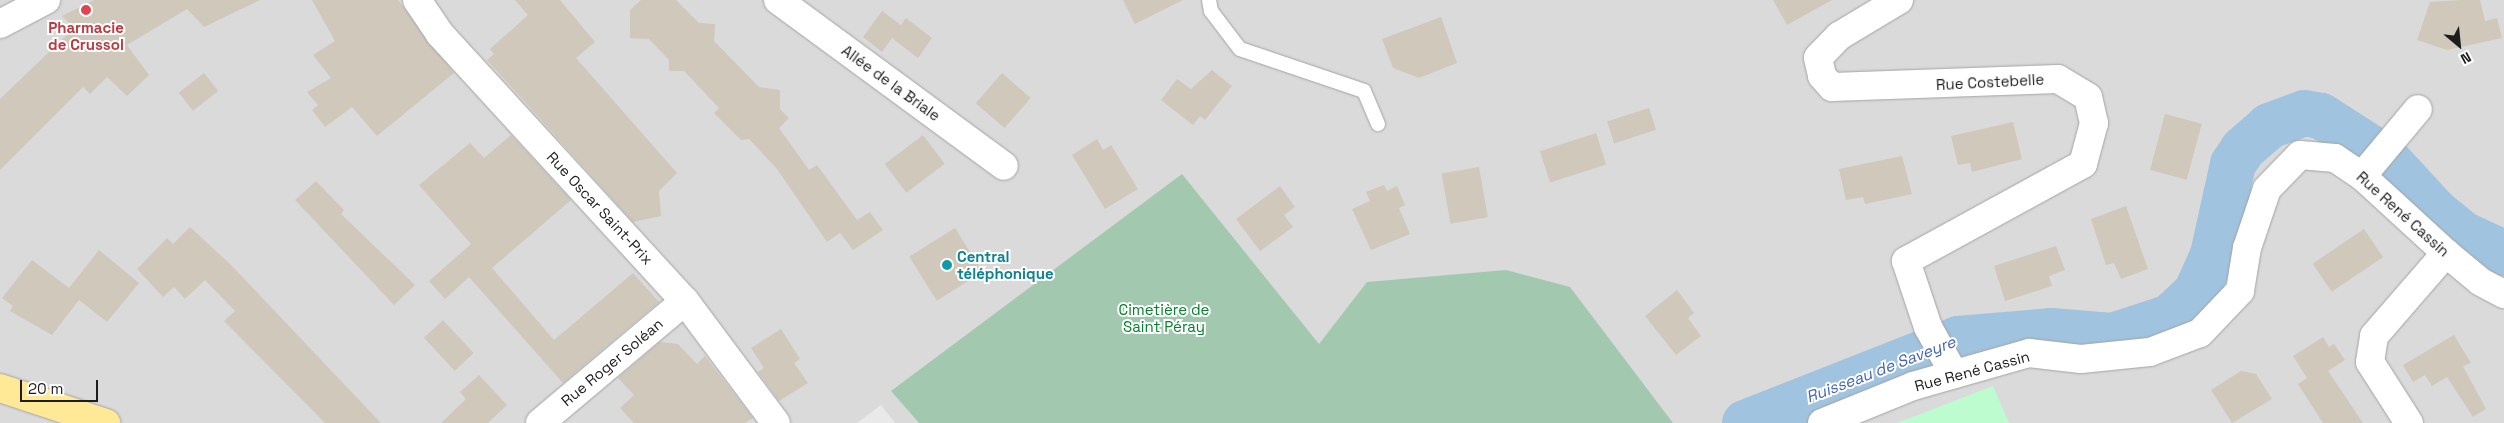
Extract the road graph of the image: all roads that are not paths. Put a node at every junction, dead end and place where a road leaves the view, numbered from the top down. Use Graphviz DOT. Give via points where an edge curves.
graph roads {
  1 [pos="46,0"];
  2 [pos="417,0"];
  3 [pos="778,0"];
  4 [pos="1209,0"];
  5 [pos="1899,0"];
  6 [pos="0,24"];
  7 [pos="2418,109"];
  8 [pos="1378,124"];
  9 [pos="1004,166"];
  10 [pos="2362,176"];
  11 [pos="2446,253"];
  12 [pos="2504,294"];
  13 [pos="685,301"];
  14 [pos="1954,374"];
  15 [pos="0,388"];
  16 [pos="106,423"];
  17 [pos="540,423"];
  18 [pos="776,423"];
  19 [pos="1822,423"];
  20 [pos="2409,423"];
  1 -- 6 [label="street"];
  2 -- 13 [label="street, Rue Oscar Saint-Prix" via="440,34"];
  3 -- 9 [label="street, Allée de la Briale"];
  4 -- 8 [label="lane" via="1211,10 1240,49 1364,91"];
  5 -- 14 [label="street, Rue Costebelle" via="1839,36 1818,58 1822,76 1832,88 2058,79 2088,97 2094,123 2083,164 1906,262 1928,327"];
  7 -- 10 [label="street"];
  10 -- 11 [label="street, Rue René Cassin"];
  10 -- 14 [label="street, Rue René Cassin" via="2334,158 2300,155 2267,189 2247,248 2240,291 2200,333 2150,352 2081,359 2029,353"];
  11 -- 12 [label="street, Rue René Cassin" via="2481,282"];
  11 -- 20 [label="street" via="2374,336 2370,362"];
  13 -- 17 [label="street, Rue Roger Soléan"];
  13 -- 18 [label="street, Rue Oscar Saint-Prix"];
  14 -- 19 [label="street, Rue René Cassin"];
  15 -- 16 [label="main road"];
}
